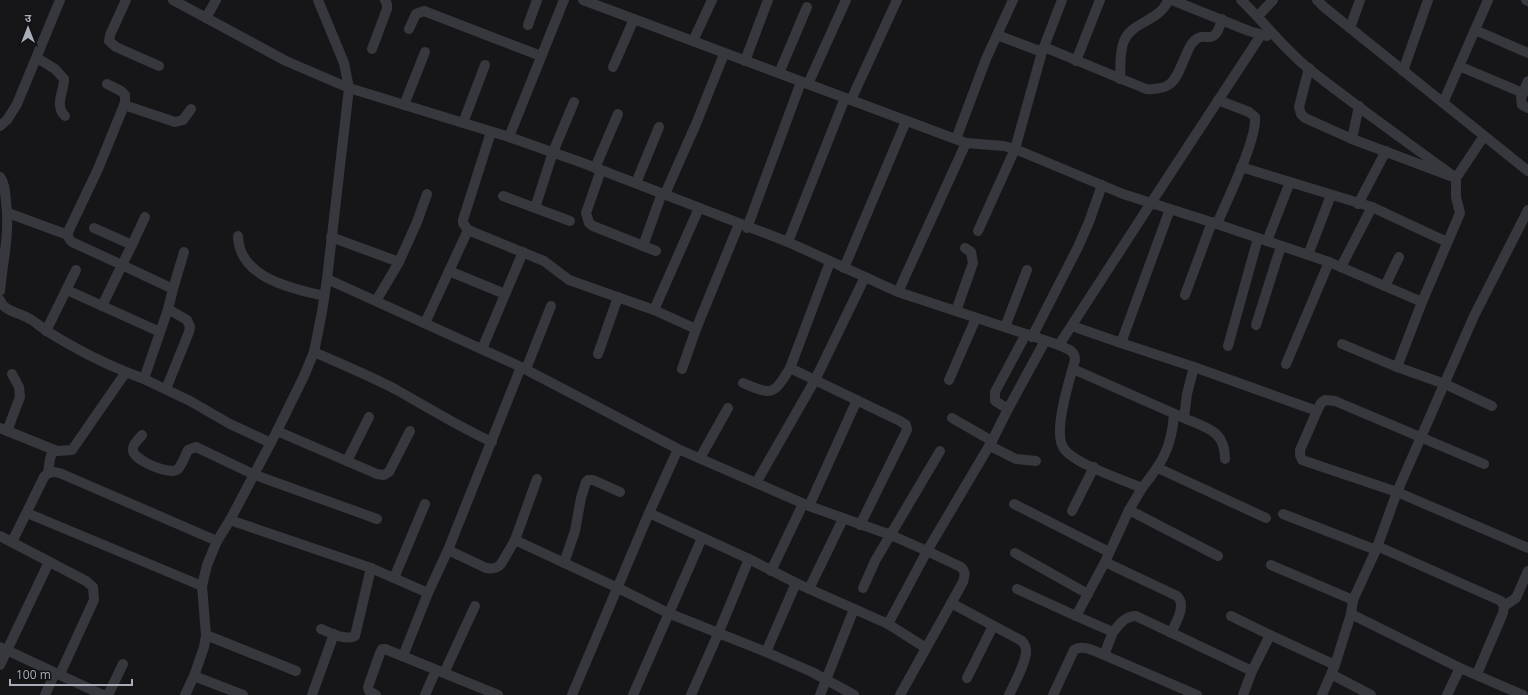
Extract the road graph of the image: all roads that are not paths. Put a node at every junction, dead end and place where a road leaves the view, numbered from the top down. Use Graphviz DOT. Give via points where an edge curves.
graph roads {
  1 [pos="60,0"];
  2 [pos="126,0"];
  3 [pos="173,0"];
  4 [pos="216,0"];
  5 [pos="318,0"];
  6 [pos="385,0"];
  7 [pos="537,0"];
  8 [pos="564,0"];
  9 [pos="583,0"];
  10 [pos="712,0"];
  11 [pos="768,0"];
  12 [pos="846,0"];
  13 [pos="897,0"];
  14 [pos="1013,0"];
  15 [pos="1062,0"];
  16 [pos="1100,0"];
  17 [pos="1168,0"];
  18 [pos="1172,0"];
  19 [pos="1241,0"];
  20 [pos="1273,0"];
  21 [pos="1317,0"];
  22 [pos="1360,0"];
  23 [pos="1428,0"];
  24 [pos="1488,0"];
  25 [pos="1185,2"];
  26 [pos="601,3"];
  27 [pos="807,7"];
  28 [pos="1258,16"];
  29 [pos="206,18"];
  30 [pos="634,19"];
  31 [pos="1222,19"];
  32 [pos="528,25"];
  33 [pos="1350,28"];
  34 [pos="409,29"];
  35 [pos="1475,30"];
  36 [pos="997,35"];
  37 [pos="1261,35"];
  38 [pos="1275,37"];
  39 [pos="693,41"];
  40 [pos="372,49"];
  41 [pos="1043,50"];
  42 [pos="425,52"];
  43 [pos="1528,53"];
  44 [pos="724,54"];
  45 [pos="541,56"];
  46 [pos="37,58"];
  47 [pos="745,60"];
  48 [pos="1076,61"];
  49 [pos="485,65"];
  50 [pos="159,66"];
  51 [pos="1459,66"];
  52 [pos="613,67"];
  53 [pos="1309,68"];
  54 [pos="1403,71"];
  55 [pos="779,73"];
  56 [pos="1120,78"];
  57 [pos="1528,81"];
  58 [pos="805,83"];
  59 [pos="107,84"];
  60 [pos="349,88"];
  61 [pos="1523,93"];
  62 [pos="848,99"];
  63 [pos="1218,100"];
  64 [pos="574,102"];
  65 [pos="1443,103"];
  66 [pos="124,105"];
  67 [pos="404,105"];
  68 [pos="1359,106"];
  69 [pos="1528,108"];
  70 [pos="191,109"];
  71 [pos="618,114"];
  72 [pos="65,116"];
  73 [pos="906,121"];
  74 [pos="463,123"];
  75 [pos="0,126"];
  76 [pos="659,127"];
  77 [pos="491,132"];
  78 [pos="1484,136"];
  79 [pos="509,137"];
  80 [pos="956,139"];
  81 [pos="1352,139"];
  82 [pos="966,143"];
  83 [pos="1015,149"];
  84 [pos="1386,151"];
  85 [pos="553,152"];
  86 [pos="1241,167"];
  87 [pos="598,169"];
  88 [pos="1528,171"];
  89 [pos="0,177"];
  90 [pos="1456,178"];
  91 [pos="1290,182"];
  92 [pos="636,184"];
  93 [pos="1102,185"];
  94 [pos="427,194"];
  95 [pos="664,194"];
  96 [pos="1331,195"];
  97 [pos="503,196"];
  98 [pos="1151,202"];
  99 [pos="1358,204"];
  100 [pos="1372,207"];
  101 [pos="535,208"];
  102 [pos="699,208"];
  103 [pos="1170,209"];
  104 [pos="1528,210"];
  105 [pos="8,213"];
  106 [pos="145,217"];
  107 [pos="570,221"];
  108 [pos="1215,223"];
  109 [pos="743,226"];
  110 [pos="94,228"];
  111 [pos="468,230"];
  112 [pos="978,232"];
  113 [pos="68,235"];
  114 [pos="238,236"];
  115 [pos="331,237"];
  116 [pos="1262,239"];
  117 [pos="788,242"];
  118 [pos="1447,242"];
  119 [pos="132,245"];
  120 [pos="643,246"];
  121 [pos="1281,246"];
  122 [pos="965,248"];
  123 [pos="656,251"];
  124 [pos="184,252"];
  125 [pos="524,252"];
  126 [pos="1308,255"];
  127 [pos="1399,257"];
  128 [pos="399,262"];
  129 [pos="830,262"];
  130 [pos="1329,262"];
  131 [pos="122,265"];
  132 [pos="1341,267"];
  133 [pos="844,268"];
  134 [pos="76,270"];
  135 [pos="1027,270"];
  136 [pos="449,271"];
  137 [pos="865,277"];
  138 [pos="327,279"];
  139 [pos="0,285"];
  140 [pos="1385,286"];
  141 [pos="173,289"];
  142 [pos="67,290"];
  143 [pos="0,291"];
  144 [pos="898,292"];
  145 [pos="505,294"];
  146 [pos="1185,295"];
  147 [pos="324,296"];
  148 [pos="618,297"];
  149 [pos="0,300"];
  150 [pos="376,301"];
  151 [pos="1422,302"];
  152 [pos="102,306"];
  153 [pos="551,306"];
  154 [pos="168,309"];
  155 [pos="654,310"];
  156 [pos="956,311"];
  157 [pos="976,318"];
  158 [pos="425,323"];
  159 [pos="1256,325"];
  160 [pos="1072,326"];
  161 [pos="1005,328"];
  162 [pos="696,329"];
  163 [pos="46,331"];
  164 [pos="160,332"];
  165 [pos="1029,335"];
  166 [pos="1044,341"];
  167 [pos="1121,343"];
  168 [pos="1342,344"];
  169 [pos="1059,345"];
  170 [pos="1228,346"];
  171 [pos="482,349"];
  172 [pos="314,352"];
  173 [pos="598,354"];
  174 [pos="1286,364"];
  175 [pos="1194,367"];
  176 [pos="1397,367"];
  177 [pos="523,368"];
  178 [pos="790,368"];
  179 [pos="682,369"];
  180 [pos="1072,369"];
  181 [pos="126,372"];
  182 [pos="12,374"];
  183 [pos="144,379"];
  184 [pos="815,380"];
  185 [pos="949,380"];
  186 [pos="743,383"];
  187 [pos="1445,384"];
  188 [pos="166,389"];
  189 [pos="857,400"];
  190 [pos="1492,406"];
  191 [pos="728,408"];
  192 [pos="1008,409"];
  193 [pos="1317,411"];
  194 [pos="1179,416"];
  195 [pos="369,417"];
  196 [pos="952,418"];
  197 [pos="3,429"];
  198 [pos="277,430"];
  199 [pos="410,431"];
  200 [pos="142,435"];
  201 [pos="1421,437"];
  202 [pos="492,442"];
  203 [pos="271,443"];
  204 [pos="991,444"];
  205 [pos="678,449"];
  206 [pos="53,450"];
  207 [pos="940,451"];
  208 [pos="700,458"];
  209 [pos="1225,459"];
  210 [pos="347,461"];
  211 [pos="1036,461"];
  212 [pos="1484,464"];
  213 [pos="1094,467"];
  214 [pos="1158,468"];
  215 [pos="48,473"];
  216 [pos="254,475"];
  217 [pos="537,479"];
  218 [pos="756,483"];
  219 [pos="1142,488"];
  220 [pos="620,492"];
  221 [pos="1397,492"];
  222 [pos="425,504"];
  223 [pos="1014,504"];
  224 [pos="806,505"];
  225 [pos="1129,510"];
  226 [pos="1072,511"];
  227 [pos="27,513"];
  228 [pos="649,513"];
  229 [pos="1282,514"];
  230 [pos="1266,518"];
  231 [pos="377,519"];
  232 [pos="843,519"];
  233 [pos="230,520"];
  234 [pos="860,525"];
  235 [pos="891,535"];
  236 [pos="0,536"];
  237 [pos="702,538"];
  238 [pos="515,540"];
  239 [pos="217,541"];
  240 [pos="12,542"];
  241 [pos="1377,548"];
  242 [pos="1528,548"];
  243 [pos="448,550"];
  244 [pos="927,551"];
  245 [pos="1015,553"];
  246 [pos="1218,556"];
  247 [pos="1107,557"];
  248 [pos="749,559"];
  249 [pos="49,562"];
  250 [pos="564,563"];
  251 [pos="1271,565"];
  252 [pos="371,568"];
  253 [pos="771,571"];
  254 [pos="1528,571"];
  255 [pos="394,578"];
  256 [pos="796,583"];
  257 [pos="202,586"];
  258 [pos="618,588"];
  259 [pos="862,588"];
  260 [pos="809,589"];
  261 [pos="1017,589"];
  262 [pos="428,593"];
  263 [pos="1088,594"];
  264 [pos="1353,600"];
  265 [pos="951,603"];
  266 [pos="475,606"];
  267 [pos="1504,606"];
  268 [pos="854,609"];
  269 [pos="668,613"];
  270 [pos="1351,614"];
  271 [pos="1076,616"];
  272 [pos="1231,616"];
  273 [pos="888,624"];
  274 [pos="993,626"];
  275 [pos="321,629"];
  276 [pos="1113,632"];
  277 [pos="1171,633"];
  278 [pos="334,634"];
  279 [pos="718,634"];
  280 [pos="206,635"];
  281 [pos="1270,635"];
  282 [pos="926,648"];
  283 [pos="4,649"];
  284 [pos="766,652"];
  285 [pos="1104,655"];
  286 [pos="404,656"];
  287 [pos="123,664"];
  288 [pos="0,665"];
  289 [pos="1460,668"];
  290 [pos="1333,670"];
  291 [pos="296,671"];
  292 [pos="440,671"];
  293 [pos="1252,671"];
  294 [pos="58,674"];
  295 [pos="1477,674"];
  296 [pos="194,676"];
  297 [pos="967,678"];
  298 [pos="825,680"];
  299 [pos="1186,692"];
  300 [pos="45,695"];
  301 [pos="103,695"];
  302 [pos="108,695"];
  303 [pos="186,695"];
  304 [pos="243,695"];
  305 [pos="312,695"];
  306 [pos="376,695"];
  307 [pos="425,695"];
  308 [pos="498,695"];
  309 [pos="572,695"];
  310 [pos="632,695"];
  311 [pos="691,695"];
  312 [pos="820,695"];
  313 [pos="854,695"];
  314 [pos="900,695"];
  315 [pos="1009,695"];
  316 [pos="1054,695"];
  317 [pos="1197,695"];
  318 [pos="1243,695"];
  319 [pos="1322,695"];
  320 [pos="1371,695"];
  321 [pos="1447,695"];
  322 [pos="1523,695"];
  1 -- 46 [label="street"];
  2 -- 50 [label="street" via="109,41 116,47"];
  3 -- 29 [label="street"];
  4 -- 29 [label="street"];
  5 -- 60 [label="street" via="344,63"];
  6 -- 40 [label="street" via="386,9"];
  7 -- 32 [label="street"];
  8 -- 45 [label="street"];
  9 -- 26 [label="street"];
  10 -- 39 [label="street"];
  11 -- 47 [label="street"];
  12 -- 58 [label="street"];
  13 -- 62 [label="street"];
  14 -- 36 [label="street"];
  15 -- 41 [label="street"];
  16 -- 48 [label="street"];
  17 -- 56 [label="street" via="1160,13 1136,27 1126,37 1121,53"];
  18 -- 25 [label="street"];
  19 -- 28 [label="street"];
  20 -- 28 [label="street"];
  21 -- 33 [label="street"];
  22 -- 33 [label="street"];
  23 -- 54 [label="street"];
  24 -- 35 [label="street"];
  25 -- 31 [label="street"];
  26 -- 30 [label="street"];
  27 -- 55 [label="street"];
  28 -- 38 [label="street"];
  29 -- 60 [label="street" via="286,62"];
  30 -- 39 [label="street"];
  30 -- 52 [label="street"];
  31 -- 37 [label="street"];
  31 -- 56 [label="street" via="1215,35 1196,39 1192,43 1178,73 1166,88 1146,89"];
  33 -- 54 [label="street"];
  34 -- 45 [label="street" via="416,14 424,11"];
  35 -- 43 [label="street"];
  35 -- 51 [label="street"];
  36 -- 41 [label="street"];
  36 -- 80 [label="street"];
  37 -- 38 [label="street"];
  37 -- 63 [label="street"];
  38 -- 53 [label="street"];
  39 -- 44 [label="street"];
  41 -- 48 [label="street"];
  41 -- 83 [label="street"];
  42 -- 67 [label="street"];
  44 -- 47 [label="street"];
  44 -- 95 [label="street"];
  45 -- 79 [label="street"];
  46 -- 72 [label="street" via="64,78 60,107"];
  46 -- 75 [label="street" via="17,104"];
  47 -- 55 [label="street"];
  48 -- 56 [label="street"];
  49 -- 74 [label="street"];
  51 -- 61 [label="street"];
  51 -- 65 [label="street"];
  53 -- 68 [label="street"];
  53 -- 81 [label="street" via="1299,107 1301,114"];
  54 -- 65 [label="street"];
  55 -- 58 [label="street"];
  57 -- 61 [label="street"];
  58 -- 62 [label="street"];
  58 -- 109 [label="street"];
  59 -- 66 [label="street" via="125,95"];
  60 -- 67 [label="street"];
  60 -- 115 [label="street"];
  61 -- 69 [label="street" via="1521,104"];
  62 -- 73 [label="street"];
  62 -- 117 [label="street"];
  63 -- 86 [label="street" via="1249,112 1255,117 1253,133"];
  63 -- 98 [label="street"];
  64 -- 85 [label="street"];
  65 -- 78 [label="street"];
  66 -- 70 [label="street" via="175,122 183,120"];
  66 -- 113 [label="street"];
  67 -- 74 [label="street"];
  68 -- 81 [label="street"];
  68 -- 90 [label="street"];
  71 -- 87 [label="street"];
  73 -- 80 [label="street"];
  73 -- 133 [label="street"];
  74 -- 77 [label="street"];
  76 -- 92 [label="street"];
  77 -- 79 [label="street"];
  77 -- 111 [label="street" via="463,220"];
  78 -- 88 [label="street"];
  78 -- 90 [label="street"];
  79 -- 85 [label="street"];
  80 -- 82 [label="street"];
  81 -- 84 [label="street"];
  82 -- 83 [label="street"];
  82 -- 144 [label="street"];
  83 -- 93 [label="street"];
  83 -- 112 [label="street"];
  84 -- 90 [label="street"];
  84 -- 99 [label="street"];
  85 -- 87 [label="street"];
  85 -- 101 [label="street"];
  86 -- 91 [label="street"];
  86 -- 108 [label="street"];
  87 -- 92 [label="street"];
  87 -- 120 [label="street" via="586,218 593,226"];
  89 -- 105 [label="street" via="5,188"];
  90 -- 118 [label="street" via="1456,197 1460,214"];
  91 -- 96 [label="street"];
  91 -- 116 [label="street"];
  92 -- 95 [label="street"];
  93 -- 98 [label="street"];
  93 -- 165 [label="street" via="1081,241"];
  94 -- 128 [label="street" via="418,222"];
  95 -- 102 [label="street"];
  95 -- 120 [label="street"];
  96 -- 99 [label="street"];
  96 -- 126 [label="street"];
  97 -- 101 [label="street"];
  98 -- 103 [label="street"];
  98 -- 160 [label="street"];
  99 -- 100 [label="street"];
  100 -- 118 [label="street"];
  100 -- 132 [label="street"];
  101 -- 107 [label="street"];
  102 -- 109 [label="street"];
  102 -- 155 [label="street"];
  103 -- 108 [label="street"];
  103 -- 167 [label="street"];
  104 -- 187 [label="street" via="1474,316"];
  105 -- 113 [label="street"];
  105 -- 139 [label="street" via="7,244"];
  106 -- 119 [label="street"];
  108 -- 116 [label="street"];
  108 -- 146 [label="street"];
  109 -- 117 [label="street"];
  109 -- 162 [label="street"];
  110 -- 119 [label="street"];
  111 -- 125 [label="street"];
  111 -- 136 [label="street"];
  113 -- 131 [label="street" via="72,242"];
  114 -- 147 [label="street" via="240,252 245,262 253,269 297,290"];
  115 -- 128 [label="street"];
  115 -- 138 [label="street"];
  116 -- 121 [label="street"];
  116 -- 170 [label="street"];
  117 -- 129 [label="street"];
  118 -- 151 [label="street"];
  119 -- 131 [label="street"];
  120 -- 123 [label="street"];
  121 -- 126 [label="street"];
  121 -- 159 [label="street"];
  122 -- 156 [label="street" via="971,252 973,263"];
  124 -- 141 [label="street"];
  125 -- 145 [label="street"];
  125 -- 148 [label="street" via="544,261 569,280"];
  126 -- 130 [label="street"];
  127 -- 140 [label="street"];
  128 -- 150 [label="street"];
  129 -- 133 [label="street"];
  129 -- 178 [label="street"];
  130 -- 132 [label="street"];
  130 -- 174 [label="street"];
  131 -- 141 [label="street"];
  131 -- 152 [label="street"];
  132 -- 140 [label="street"];
  133 -- 137 [label="street"];
  134 -- 142 [label="street"];
  135 -- 161 [label="street"];
  136 -- 145 [label="street"];
  136 -- 158 [label="street"];
  137 -- 144 [label="street"];
  137 -- 184 [label="street"];
  138 -- 147 [label="street"];
  138 -- 150 [label="street"];
  139 -- 143 [label="street"];
  140 -- 151 [label="street"];
  141 -- 154 [label="street"];
  142 -- 152 [label="street"];
  142 -- 163 [label="street"];
  144 -- 156 [label="street"];
  145 -- 171 [label="street"];
  147 -- 172 [label="street"];
  148 -- 155 [label="street"];
  148 -- 173 [label="street"];
  149 -- 163 [label="street" via="4,306 30,319"];
  150 -- 158 [label="street"];
  151 -- 176 [label="street"];
  152 -- 164 [label="street"];
  153 -- 177 [label="street"];
  154 -- 164 [label="street"];
  154 -- 188 [label="street" via="187,320 190,327"];
  155 -- 162 [label="street"];
  156 -- 157 [label="street"];
  157 -- 161 [label="street"];
  157 -- 185 [label="street"];
  158 -- 171 [label="street"];
  160 -- 167 [label="street"];
  160 -- 169 [label="street"];
  161 -- 165 [label="street"];
  162 -- 179 [label="street"];
  163 -- 181 [label="street" via="95,359"];
  164 -- 183 [label="street"];
  165 -- 166 [label="street"];
  165 -- 192 [label="street" via="995,392 995,401"];
  166 -- 169 [label="street"];
  166 -- 192 [label="street"];
  167 -- 175 [label="street"];
  168 -- 176 [label="street"];
  169 -- 180 [label="street" via="1075,356"];
  171 -- 177 [label="street"];
  172 -- 198 [label="street"];
  172 -- 202 [label="street" via="393,388"];
  175 -- 193 [label="street"];
  175 -- 194 [label="street"];
  176 -- 187 [label="street"];
  177 -- 202 [label="street"];
  177 -- 205 [label="street"];
  178 -- 184 [label="street"];
  178 -- 186 [label="street" via="779,386 773,390 764,391"];
  180 -- 194 [label="street"];
  180 -- 213 [label="street" via="1062,407 1060,439 1068,454"];
  181 -- 183 [label="street"];
  181 -- 206 [label="street" via="72,450"];
  182 -- 197 [label="street" via="19,387 20,397"];
  183 -- 188 [label="street"];
  184 -- 189 [label="street"];
  184 -- 218 [label="street"];
  187 -- 190 [label="street"];
  187 -- 201 [label="street"];
  188 -- 203 [label="street"];
  189 -- 224 [label="street"];
  189 -- 234 [label="street" via="900,421 906,425 907,430"];
  191 -- 208 [label="street"];
  192 -- 204 [label="street"];
  193 -- 201 [label="street" via="1321,402 1329,400"];
  193 -- 221 [label="street" via="1300,450 1302,460"];
  194 -- 209 [label="street" via="1219,436 1225,448"];
  194 -- 214 [label="street"];
  195 -- 210 [label="street"];
  196 -- 204 [label="street"];
  197 -- 206 [label="street"];
  198 -- 203 [label="street"];
  198 -- 210 [label="street"];
  199 -- 210 [label="street" via="389,472 384,475"];
  200 -- 216 [label="street" via="132,449 133,453 140,460 165,471 177,470 188,450 196,447"];
  201 -- 212 [label="street"];
  201 -- 221 [label="street"];
  202 -- 243 [label="street"];
  203 -- 216 [label="street"];
  204 -- 211 [label="street" via="1016,459"];
  204 -- 244 [label="street"];
  205 -- 208 [label="street"];
  205 -- 228 [label="street"];
  206 -- 215 [label="street"];
  207 -- 235 [label="street"];
  208 -- 218 [label="street"];
  213 -- 219 [label="street"];
  213 -- 226 [label="street"];
  214 -- 219 [label="street"];
  214 -- 230 [label="street"];
  215 -- 227 [label="street"];
  215 -- 239 [label="street" via="62,474"];
  216 -- 231 [label="street"];
  216 -- 233 [label="street"];
  217 -- 238 [label="street"];
  218 -- 224 [label="street"];
  219 -- 225 [label="street"];
  220 -- 250 [label="street" via="593,480 586,482 575,531"];
  221 -- 241 [label="street"];
  221 -- 242 [label="street"];
  222 -- 255 [label="street"];
  223 -- 247 [label="street"];
  224 -- 232 [label="street"];
  224 -- 253 [label="street"];
  225 -- 246 [label="street"];
  225 -- 247 [label="street"];
  227 -- 240 [label="street"];
  227 -- 257 [label="street"];
  228 -- 237 [label="street"];
  228 -- 258 [label="street"];
  229 -- 241 [label="street"];
  232 -- 234 [label="street"];
  232 -- 260 [label="street"];
  233 -- 239 [label="street"];
  233 -- 252 [label="street"];
  234 -- 235 [label="street"];
  235 -- 244 [label="street"];
  235 -- 259 [label="street"];
  236 -- 240 [label="street"];
  237 -- 248 [label="street"];
  237 -- 269 [label="street"];
  238 -- 243 [label="street" via="501,564 491,569"];
  238 -- 250 [label="street"];
  239 -- 257 [label="street" via="207,564"];
  240 -- 249 [label="street"];
  241 -- 264 [label="street"];
  241 -- 267 [label="street" via="1498,599"];
  243 -- 262 [label="street"];
  244 -- 265 [label="street" via="964,570 963,582"];
  244 -- 273 [label="street"];
  245 -- 263 [label="street"];
  247 -- 263 [label="street"];
  247 -- 277 [label="street" via="1180,599 1181,608"];
  248 -- 253 [label="street"];
  248 -- 279 [label="street"];
  249 -- 283 [label="street"];
  249 -- 294 [label="street" via="86,581 93,587 94,594 94,600"];
  250 -- 258 [label="street"];
  251 -- 264 [label="street"];
  252 -- 255 [label="street"];
  252 -- 278 [label="street" via="355,636 346,638"];
  253 -- 256 [label="street"];
  254 -- 267 [label="street" via="1516,598"];
  255 -- 262 [label="street"];
  256 -- 260 [label="street"];
  256 -- 284 [label="street"];
  257 -- 280 [label="street"];
  258 -- 269 [label="street"];
  258 -- 309 [label="street"];
  260 -- 268 [label="street"];
  261 -- 271 [label="street"];
  262 -- 286 [label="street"];
  263 -- 271 [label="street"];
  264 -- 270 [label="street"];
  265 -- 274 [label="street"];
  265 -- 282 [label="street"];
  266 -- 292 [label="street"];
  267 -- 295 [label="street"];
  268 -- 273 [label="street"];
  268 -- 298 [label="street"];
  269 -- 279 [label="street"];
  269 -- 310 [label="street"];
  270 -- 289 [label="street"];
  270 -- 290 [label="street"];
  271 -- 276 [label="street"];
  272 -- 281 [label="street"];
  273 -- 282 [label="street"];
  274 -- 297 [label="street"];
  274 -- 315 [label="street" via="1022,641 1027,650"];
  275 -- 278 [label="street"];
  276 -- 277 [label="street" via="1124,619 1136,616"];
  276 -- 285 [label="street"];
  277 -- 293 [label="street"];
  278 -- 305 [label="street"];
  279 -- 284 [label="street"];
  279 -- 311 [label="street"];
  280 -- 291 [label="street"];
  280 -- 296 [label="street"];
  281 -- 290 [label="street"];
  281 -- 293 [label="street"];
  282 -- 314 [label="street"];
  283 -- 288 [label="street"];
  283 -- 294 [label="street"];
  284 -- 298 [label="street"];
  285 -- 299 [label="street"];
  285 -- 316 [label="street" via="1082,647 1074,650"];
  286 -- 292 [label="street"];
  286 -- 306 [label="street" via="382,649 368,687 369,691"];
  287 -- 302 [label="street"];
  289 -- 295 [label="street"];
  289 -- 321 [label="street"];
  290 -- 319 [label="street"];
  290 -- 320 [label="street"];
  292 -- 307 [label="street"];
  292 -- 308 [label="street"];
  293 -- 318 [label="street"];
  294 -- 300 [label="street"];
  294 -- 301 [label="street"];
  295 -- 322 [label="street"];
  296 -- 303 [label="street"];
  296 -- 304 [label="street"];
  298 -- 312 [label="street"];
  298 -- 313 [label="street"];
  299 -- 317 [label="street"];
}
